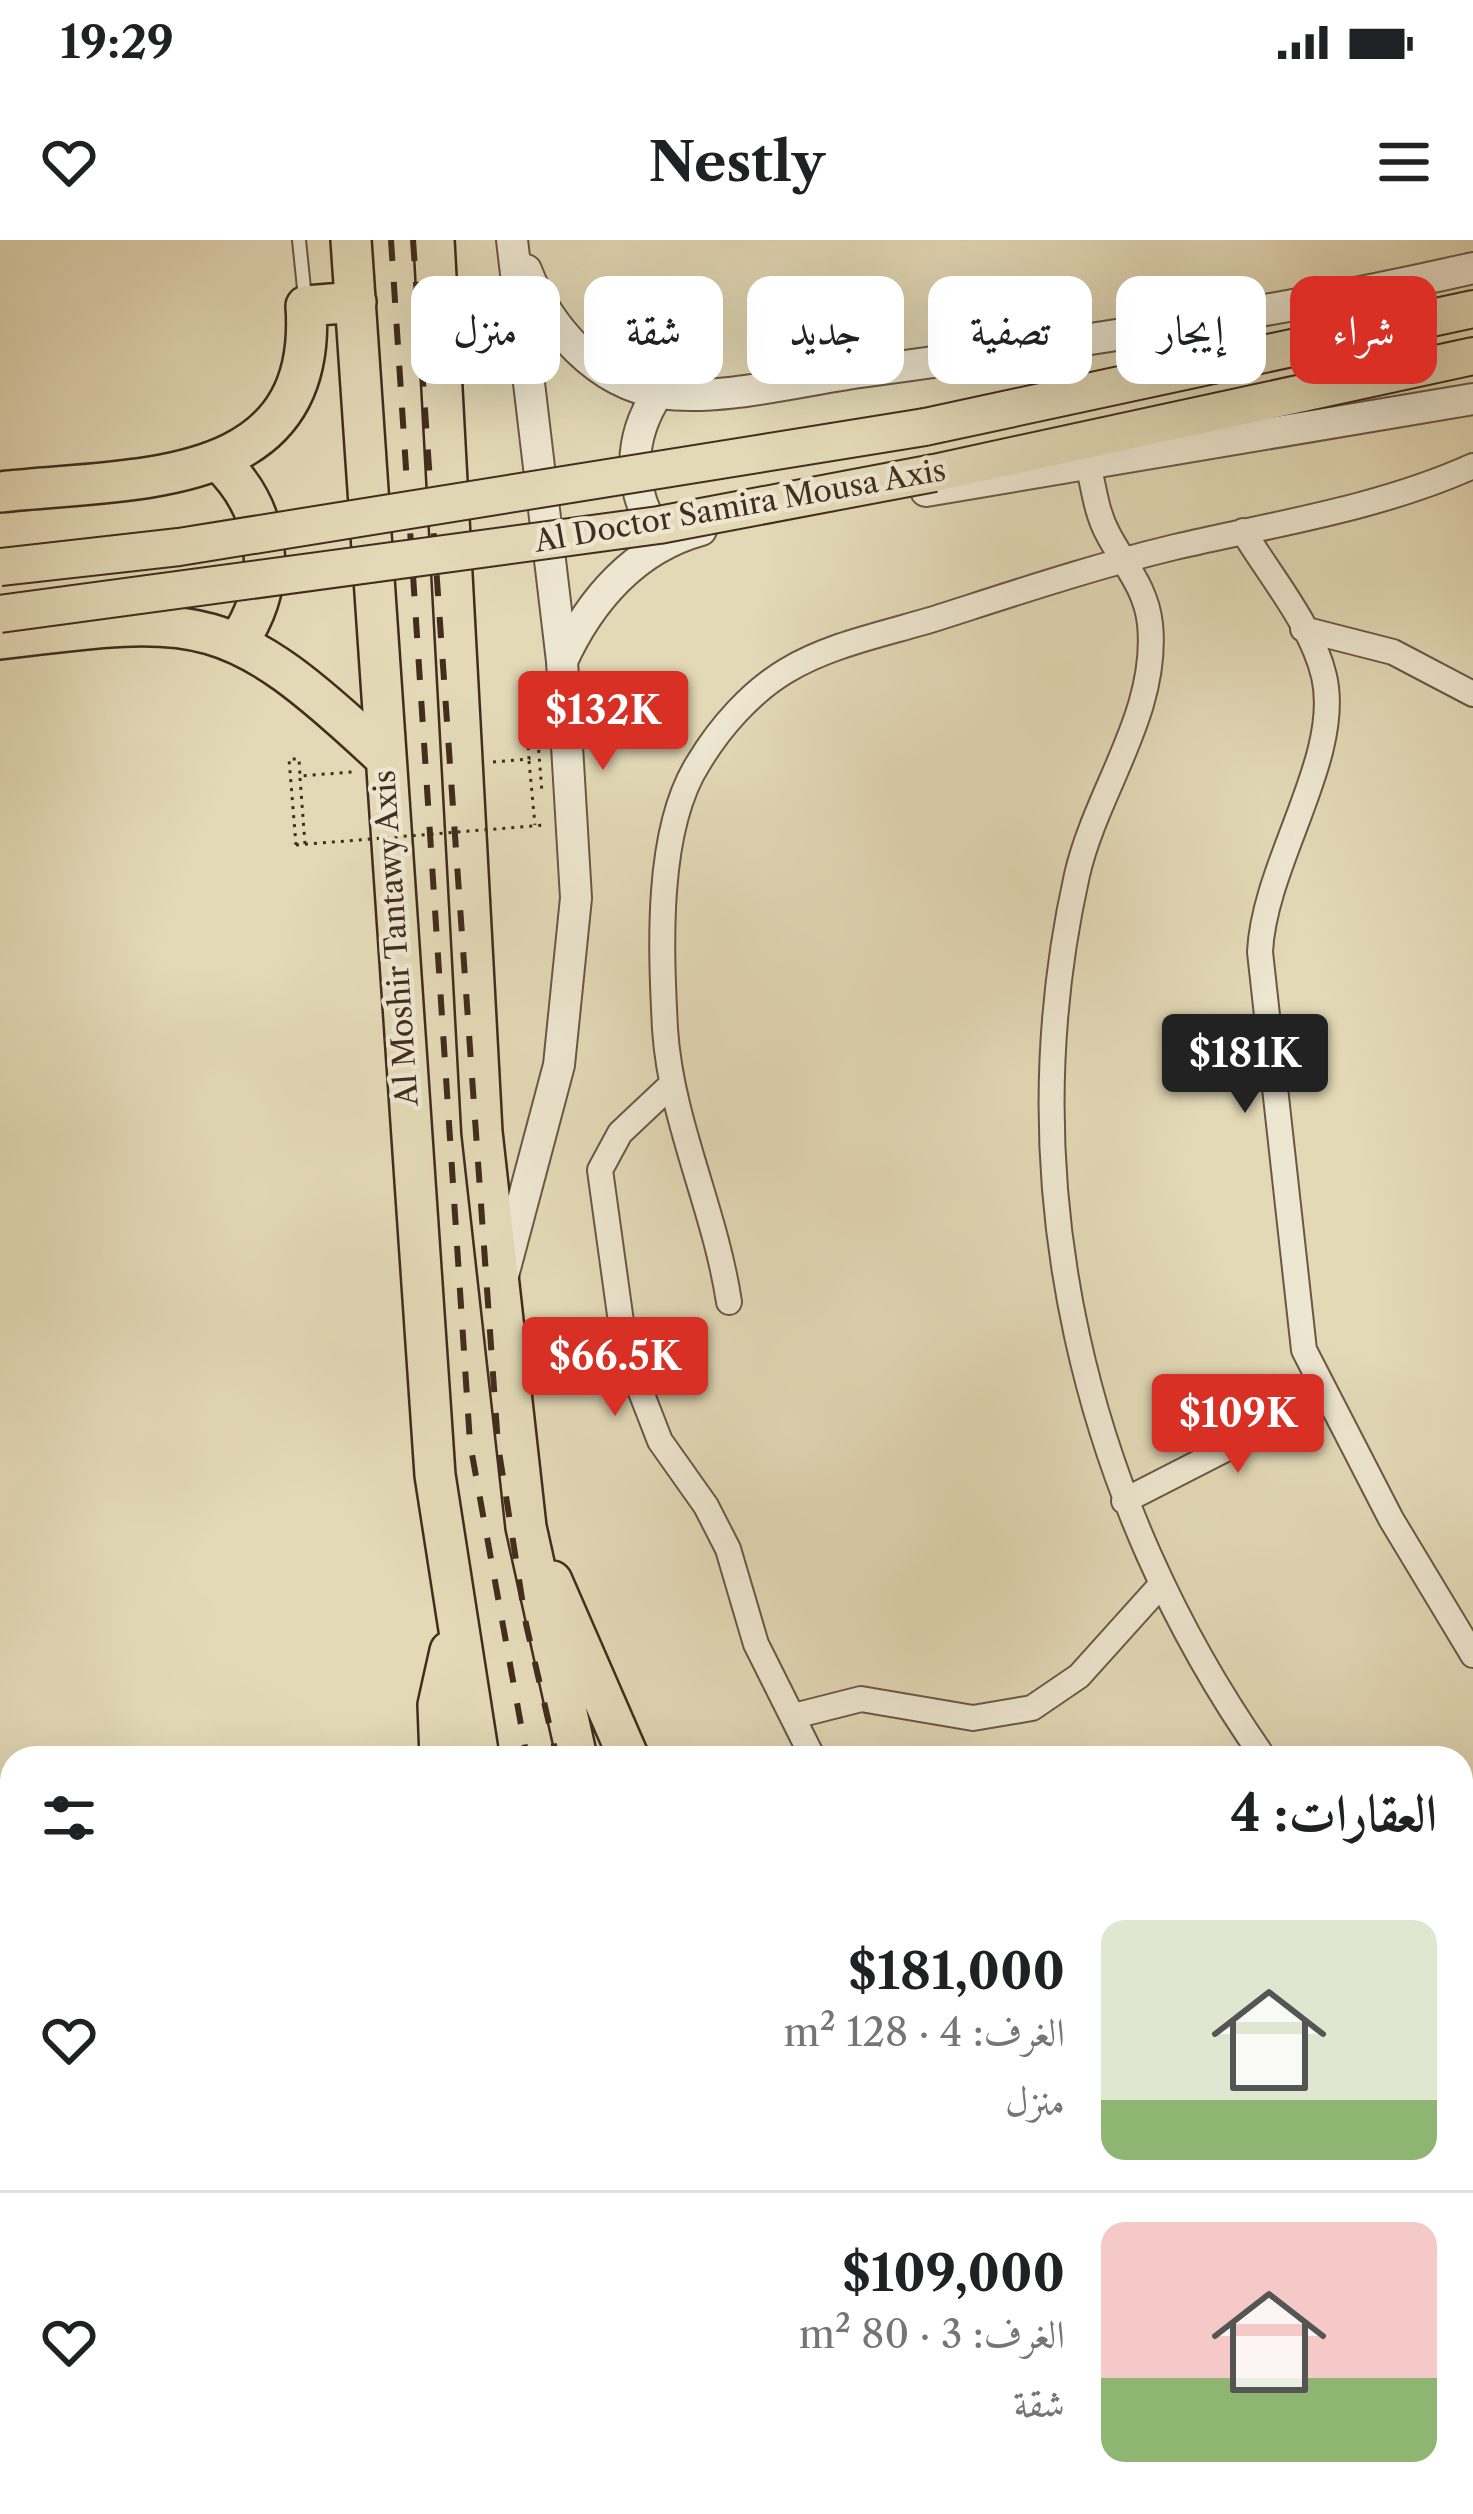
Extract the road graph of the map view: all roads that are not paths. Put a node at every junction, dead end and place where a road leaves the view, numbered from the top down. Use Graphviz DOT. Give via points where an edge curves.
graph roads {
  1 [pos="298,240"];
  2 [pos="351,240"];
  3 [pos="434,240"];
  4 [pos="513,240"];
  5 [pos="1473,268"];
  6 [pos="356,302"];
  7 [pos="306,306"];
  8 [pos="1473,309"];
  9 [pos="1473,356"];
  10 [pos="658,393"];
  11 [pos="1473,399"];
  12 [pos="220,461"];
  13 [pos="1088,464"];
  14 [pos="1473,466"];
  15 [pos="0,492"];
  16 [pos="1243,531"];
  17 [pos="663,543"];
  18 [pos="1125,559"];
  19 [pos="0,567"];
  20 [pos="0,614"];
  21 [pos="1303,629"];
  22 [pos="0,639"];
  23 [pos="238,642"];
  24 [pos="562,661"];
  25 [pos="1473,694"];
  26 [pos="383,762"];
  27 [pos="672,1084"];
  28 [pos="498,1295"];
  29 [pos="729,1302"];
  30 [pos="1325,1398"];
  31 [pos="1124,1501"];
  32 [pos="526,1527"];
  33 [pos="1160,1586"];
  34 [pos="455,1635"];
  35 [pos="1473,1655"];
  36 [pos="794,1716"];
  37 [pos="440,1746"];
  38 [pos="476,1746"];
  39 [pos="574,1746"];
  40 [pos="624,1746"];
  41 [pos="808,1746"];
  42 [pos="1255,1746"];
  1 -- 7 [label="lane"];
  2 -- 6 [label="highway, Al Moshir Tantawy Axis"];
  3 -- 28 [label="highway" via="475,1030"];
  4 -- 10 [label="street" via="567,339 600,367"];
  4 -- 24 [label="street"];
  5 -- 10 [label="street" via="934,362"];
  6 -- 7 [label="highway"];
  6 -- 26 [label="highway, Al Moshir Tantawy Axis"];
  7 -- 12 [label="highway" via="308,359 290,404 252,443"];
  8 -- 19 [label="main road, Al Doctor Samira Mousa Axis, bridge" via="925,427 179,547"];
  9 -- 20 [label="main road, Al Doctor Samira Mousa Axis, bridge" via="659,525"];
  10 -- 17 [label="street" via="636,442 634,478"];
  11 -- 13 [label="street"];
  12 -- 15 [label="highway"];
  12 -- 23 [label="highway" via="246,491 265,548 257,607"];
  13 -- 17 [label="street" via="719,525"];
  13 -- 18 [label="street" via="1100,517"];
  14 -- 16 [label="street" via="1401,493"];
  16 -- 18 [label="street"];
  16 -- 21 [label="street"];
  17 -- 24 [label="street" via="604,592"];
  18 -- 27 [label="street" via="818,656 740,709 698,762 669,848 665,1024"];
  18 -- 31 [label="street" via="1147,608 1148,664 1129,740 1077,876 1054,1103 1064,1293"];
  21 -- 25 [label="street" via="1393,652"];
  21 -- 30 [label="street" via="1324,678 1325,732 1267,897 1260,952 1300,1332"];
  22 -- 23 [label="highway" via="134,622"];
  23 -- 26 [label="highway" via="292,673"];
  24 -- 28 [label="street" via="575,856 571,982 551,1104"];
  26 -- 34 [label="highway, Al Moshir Tantawy Axis" via="435,1475"];
  27 -- 29 [label="street"];
  27 -- 36 [label="street" via="620,1133 601,1169 625,1351 660,1442 728,1549 756,1644"];
  28 -- 32 [label="highway"];
  30 -- 31 [label="street"];
  30 -- 35 [label="street"];
  31 -- 33 [label="street"];
  32 -- 39 [label="highway"];
  32 -- 40 [label="highway"];
  33 -- 36 [label="street" via="1079,1676 1033,1708 973,1718 861,1699"];
  33 -- 42 [label="street" via="1209,1681"];
  34 -- 37 [label="highway" via="442,1681"];
  34 -- 38 [label="highway, Al Moshir Tantawy Axis"];
  36 -- 41 [label="street"];
}
